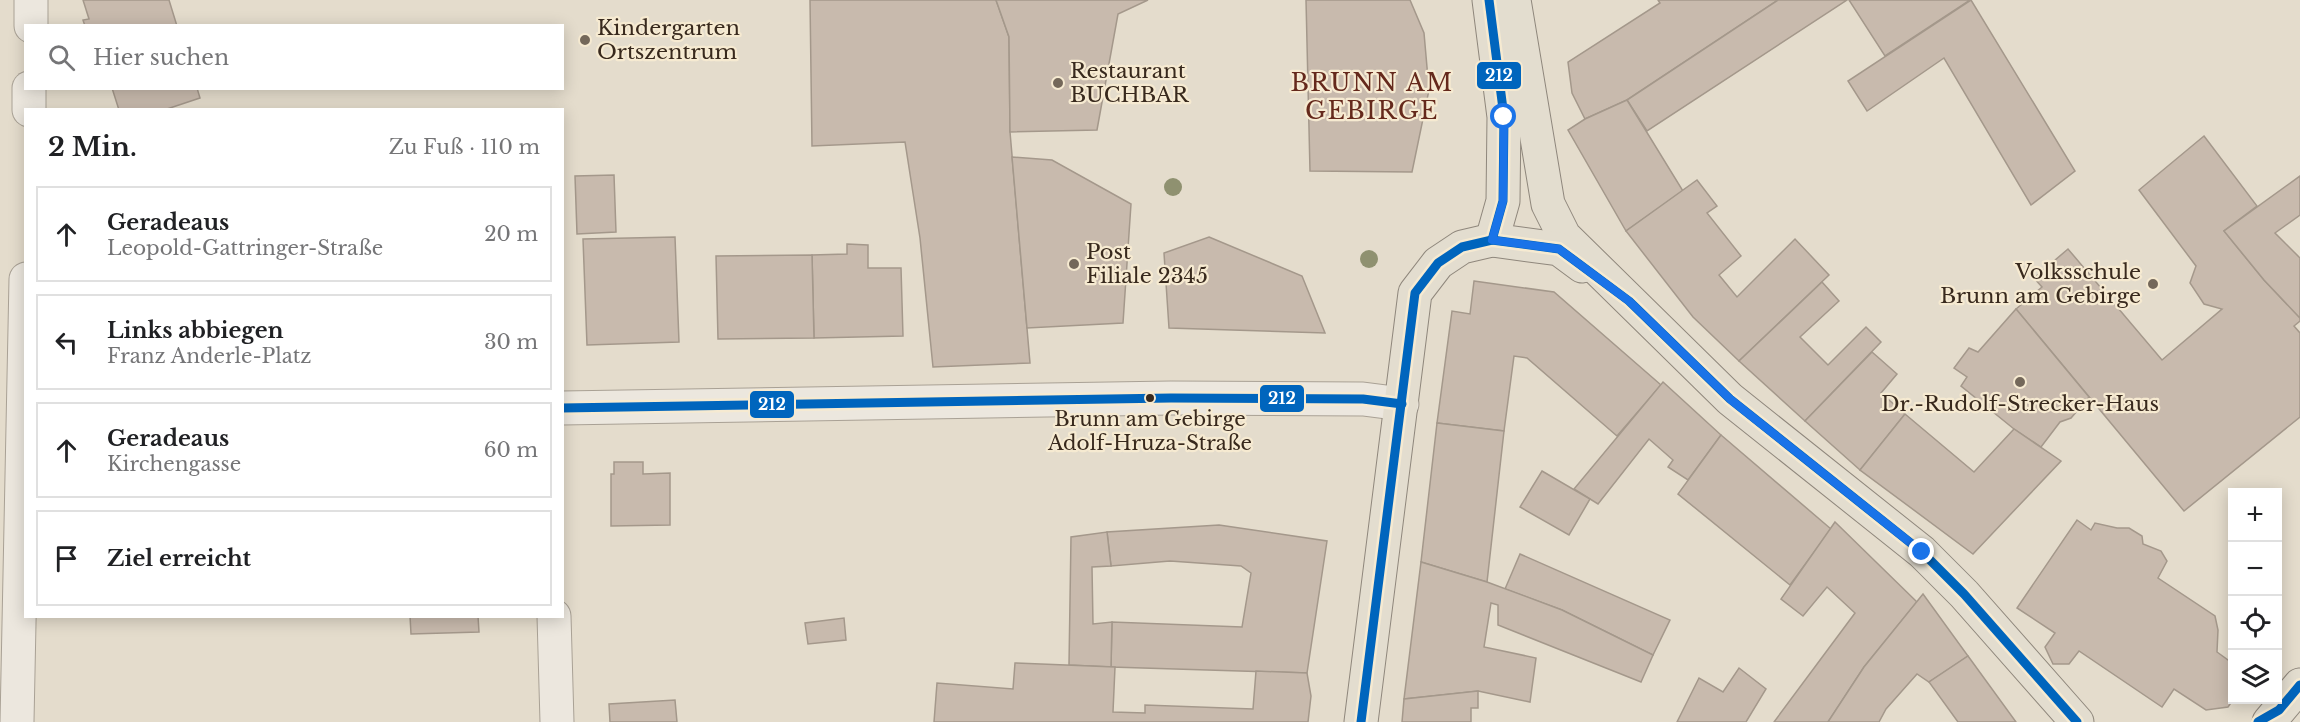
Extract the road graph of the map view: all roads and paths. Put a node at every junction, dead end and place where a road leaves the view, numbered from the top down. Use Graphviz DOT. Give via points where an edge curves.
graph roads {
  1 [pos="31,0"];
  2 [pos="1489,0"];
  3 [pos="1514,0"];
  4 [pos="30,24"];
  5 [pos="29,90"];
  6 [pos="29,108"];
  7 [pos="1492,240"];
  8 [pos="1629,301"];
  9 [pos="24,324"];
  10 [pos="1402,404"];
  11 [pos="564,408"];
  12 [pos="16,504"];
  13 [pos="554,618"];
  14 [pos="2300,685"];
  15 [pos="2269,718"];
  16 [pos="17,722"];
  17 [pos="557,722"];
  18 [pos="1361,722"];
  19 [pos="2077,722"];
  1 -- 4 [label="street"];
  2 -- 7 [label="main road" via="1504,117 1503,201"];
  3 -- 8 [label="main road" via="1548,204 1564,236"];
  5 -- 6 [label="street"];
  7 -- 8 [label="main road" via="1559,249"];
  7 -- 10 [label="main road" via="1462,247 1438,263 1415,293"];
  8 -- 19 [label="main road" via="1730,399 1922,552"];
  9 -- 12 [label="street"];
  10 -- 11 [label="street" via="1363,399 1171,398"];
  10 -- 18 [label="main road"];
  12 -- 16 [label="street"];
  13 -- 17 [label="street"];
  14 -- 15 [label="main road"];
}
